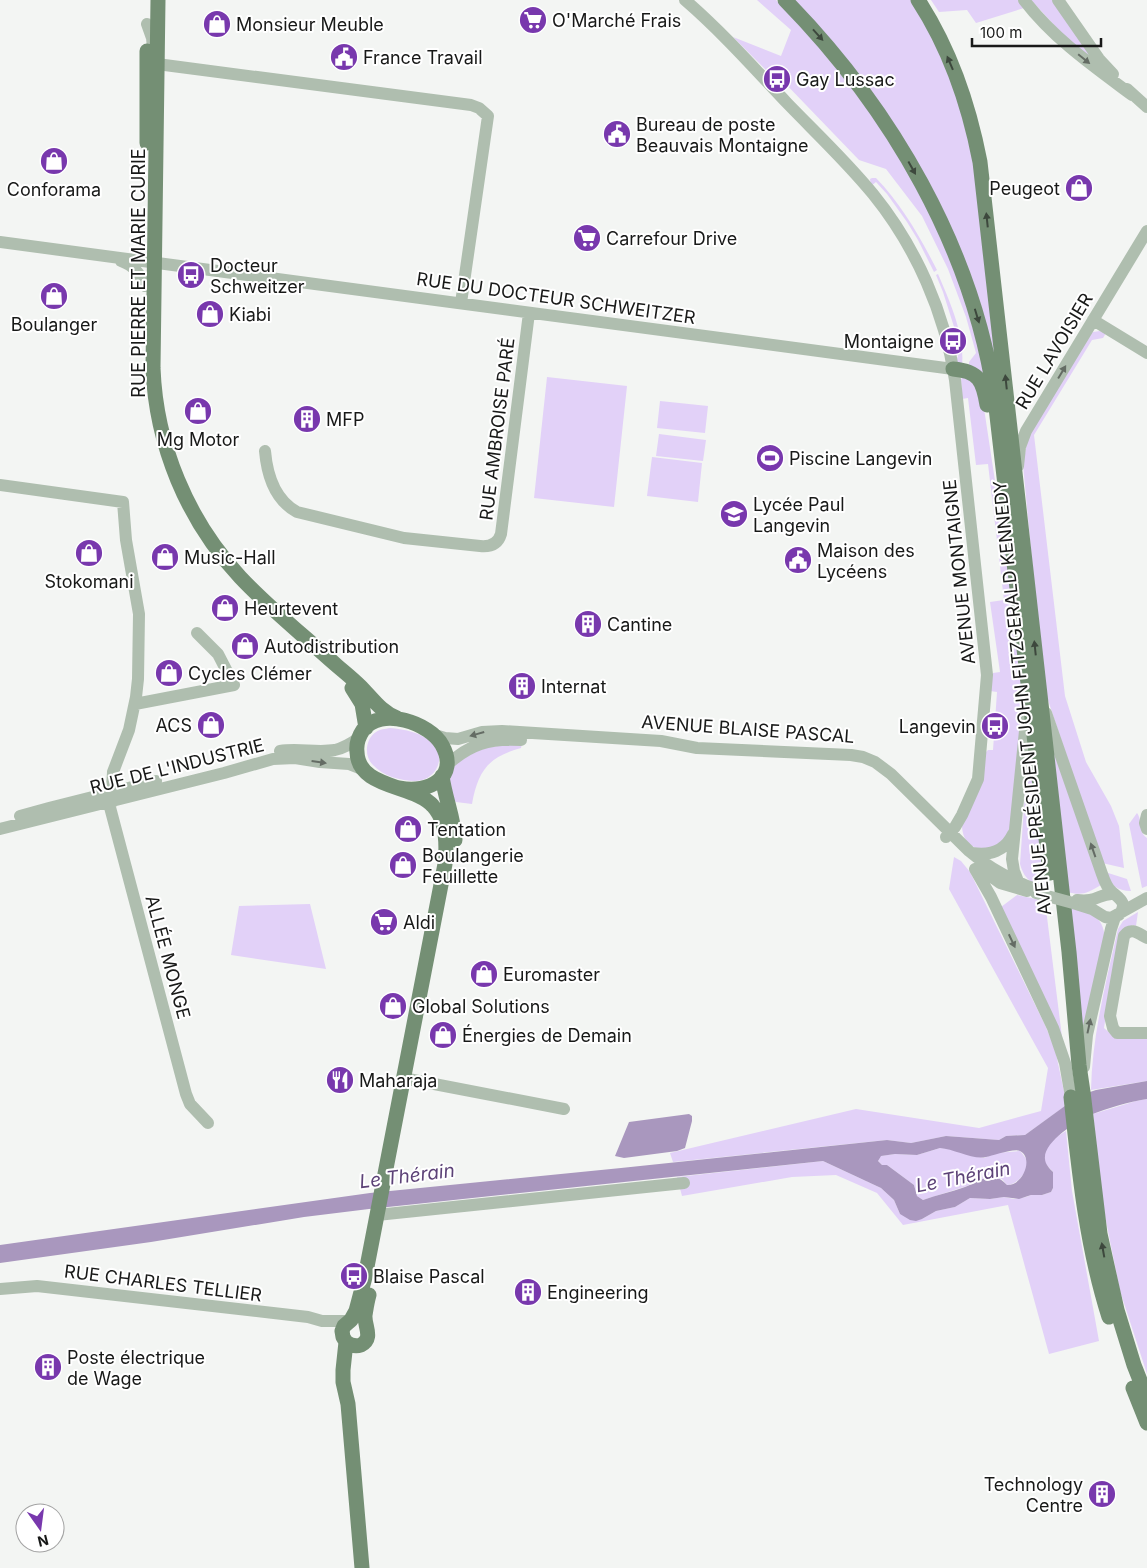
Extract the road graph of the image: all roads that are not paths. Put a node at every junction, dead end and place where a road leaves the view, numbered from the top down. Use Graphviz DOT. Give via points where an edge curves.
graph roads {
  1 [pos="149,0"];
  2 [pos="158,0"];
  3 [pos="686,0"];
  4 [pos="785,0"];
  5 [pos="918,0"];
  6 [pos="1024,0"];
  7 [pos="1058,0"];
  8 [pos="152,67"];
  9 [pos="1132,95"];
  10 [pos="1147,107"];
  11 [pos="1147,231"];
  12 [pos="0,242"];
  13 [pos="102,256"];
  14 [pos="150,262"];
  15 [pos="145,286"];
  16 [pos="460,303"];
  17 [pos="529,313"];
  18 [pos="1093,320"];
  19 [pos="1147,353"];
  20 [pos="953,369"];
  21 [pos="265,451"];
  22 [pos="0,485"];
  23 [pos="1018,497"];
  24 [pos="1009,521"];
  25 [pos="197,633"];
  26 [pos="1027,679"];
  27 [pos="1041,696"];
  28 [pos="135,704"];
  29 [pos="402,720"];
  30 [pos="363,733"];
  31 [pos="435,735"];
  32 [pos="364,770"];
  33 [pos="444,771"];
  34 [pos="400,788"];
  35 [pos="111,797"];
  36 [pos="1147,815"];
  37 [pos="0,823"];
  38 [pos="0,829"];
  39 [pos="1015,829"];
  40 [pos="1147,829"];
  41 [pos="948,835"];
  42 [pos="970,856"];
  43 [pos="998,882"];
  44 [pos="1025,886"];
  45 [pos="1111,896"];
  46 [pos="1147,896"];
  47 [pos="991,897"];
  48 [pos="1073,901"];
  49 [pos="1102,915"];
  50 [pos="1117,916"];
  51 [pos="1147,938"];
  52 [pos="1147,1033"];
  53 [pos="407,1079"];
  54 [pos="1076,1094"];
  55 [pos="564,1110"];
  56 [pos="208,1123"];
  57 [pos="1080,1124"];
  58 [pos="684,1182"];
  59 [pos="381,1212"];
  60 [pos="0,1290"];
  61 [pos="322,1321"];
  62 [pos="355,1322"];
  63 [pos="350,1342"];
  64 [pos="1147,1398"];
  65 [pos="1147,1423"];
  66 [pos="362,1568"];
  1 -- 8 [label="main road, RUE PIERRE ET MARIE CURIE" via="147,24"];
  2 -- 8 [label="main road, RUE PIERRE ET MARIE CURIE"];
  3 -- 20 [label="street, AVENUE MONTAIGNE" via="853,171 883,207 909,246 926,281"];
  4 -- 24 [label="main road, AVENUE PRÉSIDENT JOHN FITZGERALD KENNEDY, one-way" via="831,50 880,116 920,181 950,243 970,294 988,356"];
  23 -- 5 [label="main road, AVENUE PRÉSIDENT JOHN FITZGERALD KENNEDY, one-way" via="978,148 952,67"];
  6 -- 9 [label="street, one-way" via="1063,42"];
  7 -- 9 [label="street" via="1100,59"];
  8 -- 14 [label="main road, RUE PIERRE ET MARIE CURIE"];
  8 -- 16 [label="street" via="471,105 483,111 488,116"];
  9 -- 10 [label="street"];
  11 -- 18 [label="street, RUE LAVOISIER"];
  12 -- 13 [label="street"];
  13 -- 14 [label="street, RUE DU DOCTEUR SCHWEITZER"];
  13 -- 15 [label="street" via="130,265 140,274"];
  14 -- 15 [label="main road, RUE PIERRE ET MARIE CURIE"];
  14 -- 16 [label="street, RUE DU DOCTEUR SCHWEITZER"];
  14 -- 29 [label="main road, RUE PIERRE ET MARIE CURIE" via="156,406 169,458 188,504 214,546 247,584 381,709"];
  15 -- 30 [label="main road, RUE PIERRE ET MARIE CURIE" via="145,355 151,411 164,463 184,511 234,584 355,691 362,704"];
  16 -- 17 [label="street, RUE DU DOCTEUR SCHWEITZER"];
  17 -- 20 [label="street, RUE DU DOCTEUR SCHWEITZER"];
  17 -- 21 [label="street, RUE AMBROISE PARÉ" via="501,534 492,545 404,538 297,512 286,504 275,487 268,472"];
  18 -- 19 [label="street"];
  23 -- 18 [label="street, RUE LAVOISIER, one-way" via="1019,455 1024,436"];
  20 -- 24 [label="main road" via="974,374 984,388"];
  20 -- 41 [label="street, AVENUE MONTAIGNE" via="987,675 979,775 962,814"];
  22 -- 28 [label="street" via="123,502 126,540 138,604"];
  27 -- 23 [label="main road, AVENUE PRÉSIDENT JOHN FITZGERALD KENNEDY, one-way"];
  24 -- 26 [label="main road, AVENUE PRÉSIDENT JOHN FITZGERALD KENNEDY"];
  25 -- 28 [label="street" via="221,658 234,685"];
  26 -- 39 [label="street" via="1027,711"];
  26 -- 54 [label="main road, AVENUE PRÉSIDENT JOHN FITZGERALD KENNEDY"];
  45 -- 27 [label="street, one-way"];
  27 -- 54 [label="main road, AVENUE PRÉSIDENT JOHN FITZGERALD KENNEDY" via="1079,1065"];
  28 -- 35 [label="street" via="113,772"];
  29 -- 30 [label="main road, AVENUE BLAISE PASCAL" via="374,722"];
  29 -- 31 [label="main road, AVENUE BLAISE PASCAL"];
  30 -- 32 [label="main road" via="357,745 357,755"];
  30 -- 35 [label="street, RUE DE L'INDUSTRIE" via="336,749 279,751"];
  31 -- 33 [label="main road, AVENUE BLAISE PASCAL" via="446,756"];
  41 -- 31 [label="street, AVENUE BLAISE PASCAL, one-way" via="891,774 875,762 857,756 705,748 661,741 502,731 482,732 458,739"];
  32 -- 34 [label="main road, AVENUE BLAISE PASCAL" via="382,782"];
  35 -- 32 [label="street, RUE DE L'INDUSTRIE, one-way" via="278,758 349,764"];
  33 -- 34 [label="main road, AVENUE BLAISE PASCAL" via="436,784 424,789"];
  33 -- 41 [label="street, AVENUE BLAISE PASCAL" via="457,756 472,747 508,740 855,763 887,780"];
  33 -- 53 [label="main road, AVENUE BLAISE PASCAL" via="445,793 453,822 454,850 444,915"];
  34 -- 53 [label="main road, AVENUE BLAISE PASCAL" via="424,798 436,809 442,822 446,851"];
  35 -- 37 [label="street, RUE DE L'INDUSTRIE" via="43,809"];
  35 -- 38 [label="street, RUE DE L'INDUSTRIE"];
  35 -- 56 [label="street, ALLÉE MONGE" via="186,1094 190,1104"];
  36 -- 40 [label="street"];
  39 -- 42 [label="street" via="1001,849"];
  39 -- 44 [label="street" via="1013,868"];
  41 -- 42 [label="street, AVENUE BLAISE PASCAL"];
  42 -- 43 [label="street, AVENUE BLAISE PASCAL"];
  42 -- 44 [label="street, AVENUE BLAISE PASCAL"];
  42 -- 47 [label="street"];
  43 -- 44 [label="street" via="1007,878"];
  43 -- 47 [label="street" via="992,888"];
  44 -- 48 [label="street, AVENUE BLAISE PASCAL"];
  45 -- 46 [label="street, AVENUE BLAISE PASCAL"];
  45 -- 48 [label="street, AVENUE BLAISE PASCAL"];
  45 -- 49 [label="street" via="1098,906"];
  45 -- 50 [label="street" via="1123,907"];
  46 -- 50 [label="street"];
  47 -- 54 [label="street, one-way" via="1057,1038"];
  48 -- 49 [label="street, AVENUE BLAISE PASCAL"];
  49 -- 50 [label="street" via="1107,918"];
  54 -- 50 [label="street, one-way" via="1111,929"];
  51 -- 52 [label="street" via="1133,930 1122,939 1110,1016 1115,1031 1121,1034"];
  53 -- 55 [label="street"];
  53 -- 59 [label="main road, AVENUE BLAISE PASCAL"];
  54 -- 57 [label="main road, AVENUE PRÉSIDENT JOHN FITZGERALD KENNEDY"];
  64 -- 57 [label="main road, AVENUE PRÉSIDENT JOHN FITZGERALD KENNEDY, one-way" via="1109,1280"];
  57 -- 65 [label="main road, AVENUE PRÉSIDENT JOHN FITZGERALD KENNEDY" via="1087,1222 1094,1262 1118,1347"];
  58 -- 59 [label="street"];
  59 -- 62 [label="main road, AVENUE BLAISE PASCAL" via="366,1308"];
  60 -- 61 [label="street, RUE CHARLES TELLIER" via="37,1286"];
  61 -- 62 [label="street, RUE CHARLES TELLIER"];
  61 -- 63 [label="street, RUE CHARLES TELLIER"];
  62 -- 63 [label="main road, AVENUE BLAISE PASCAL" via="343,1329"];
  62 -- 63 [label="main road, AVENUE BLAISE PASCAL" via="368,1329 368,1336 365,1342"];
  63 -- 66 [label="main road, AVENUE BLAISE PASCAL" via="343,1376"];
}
